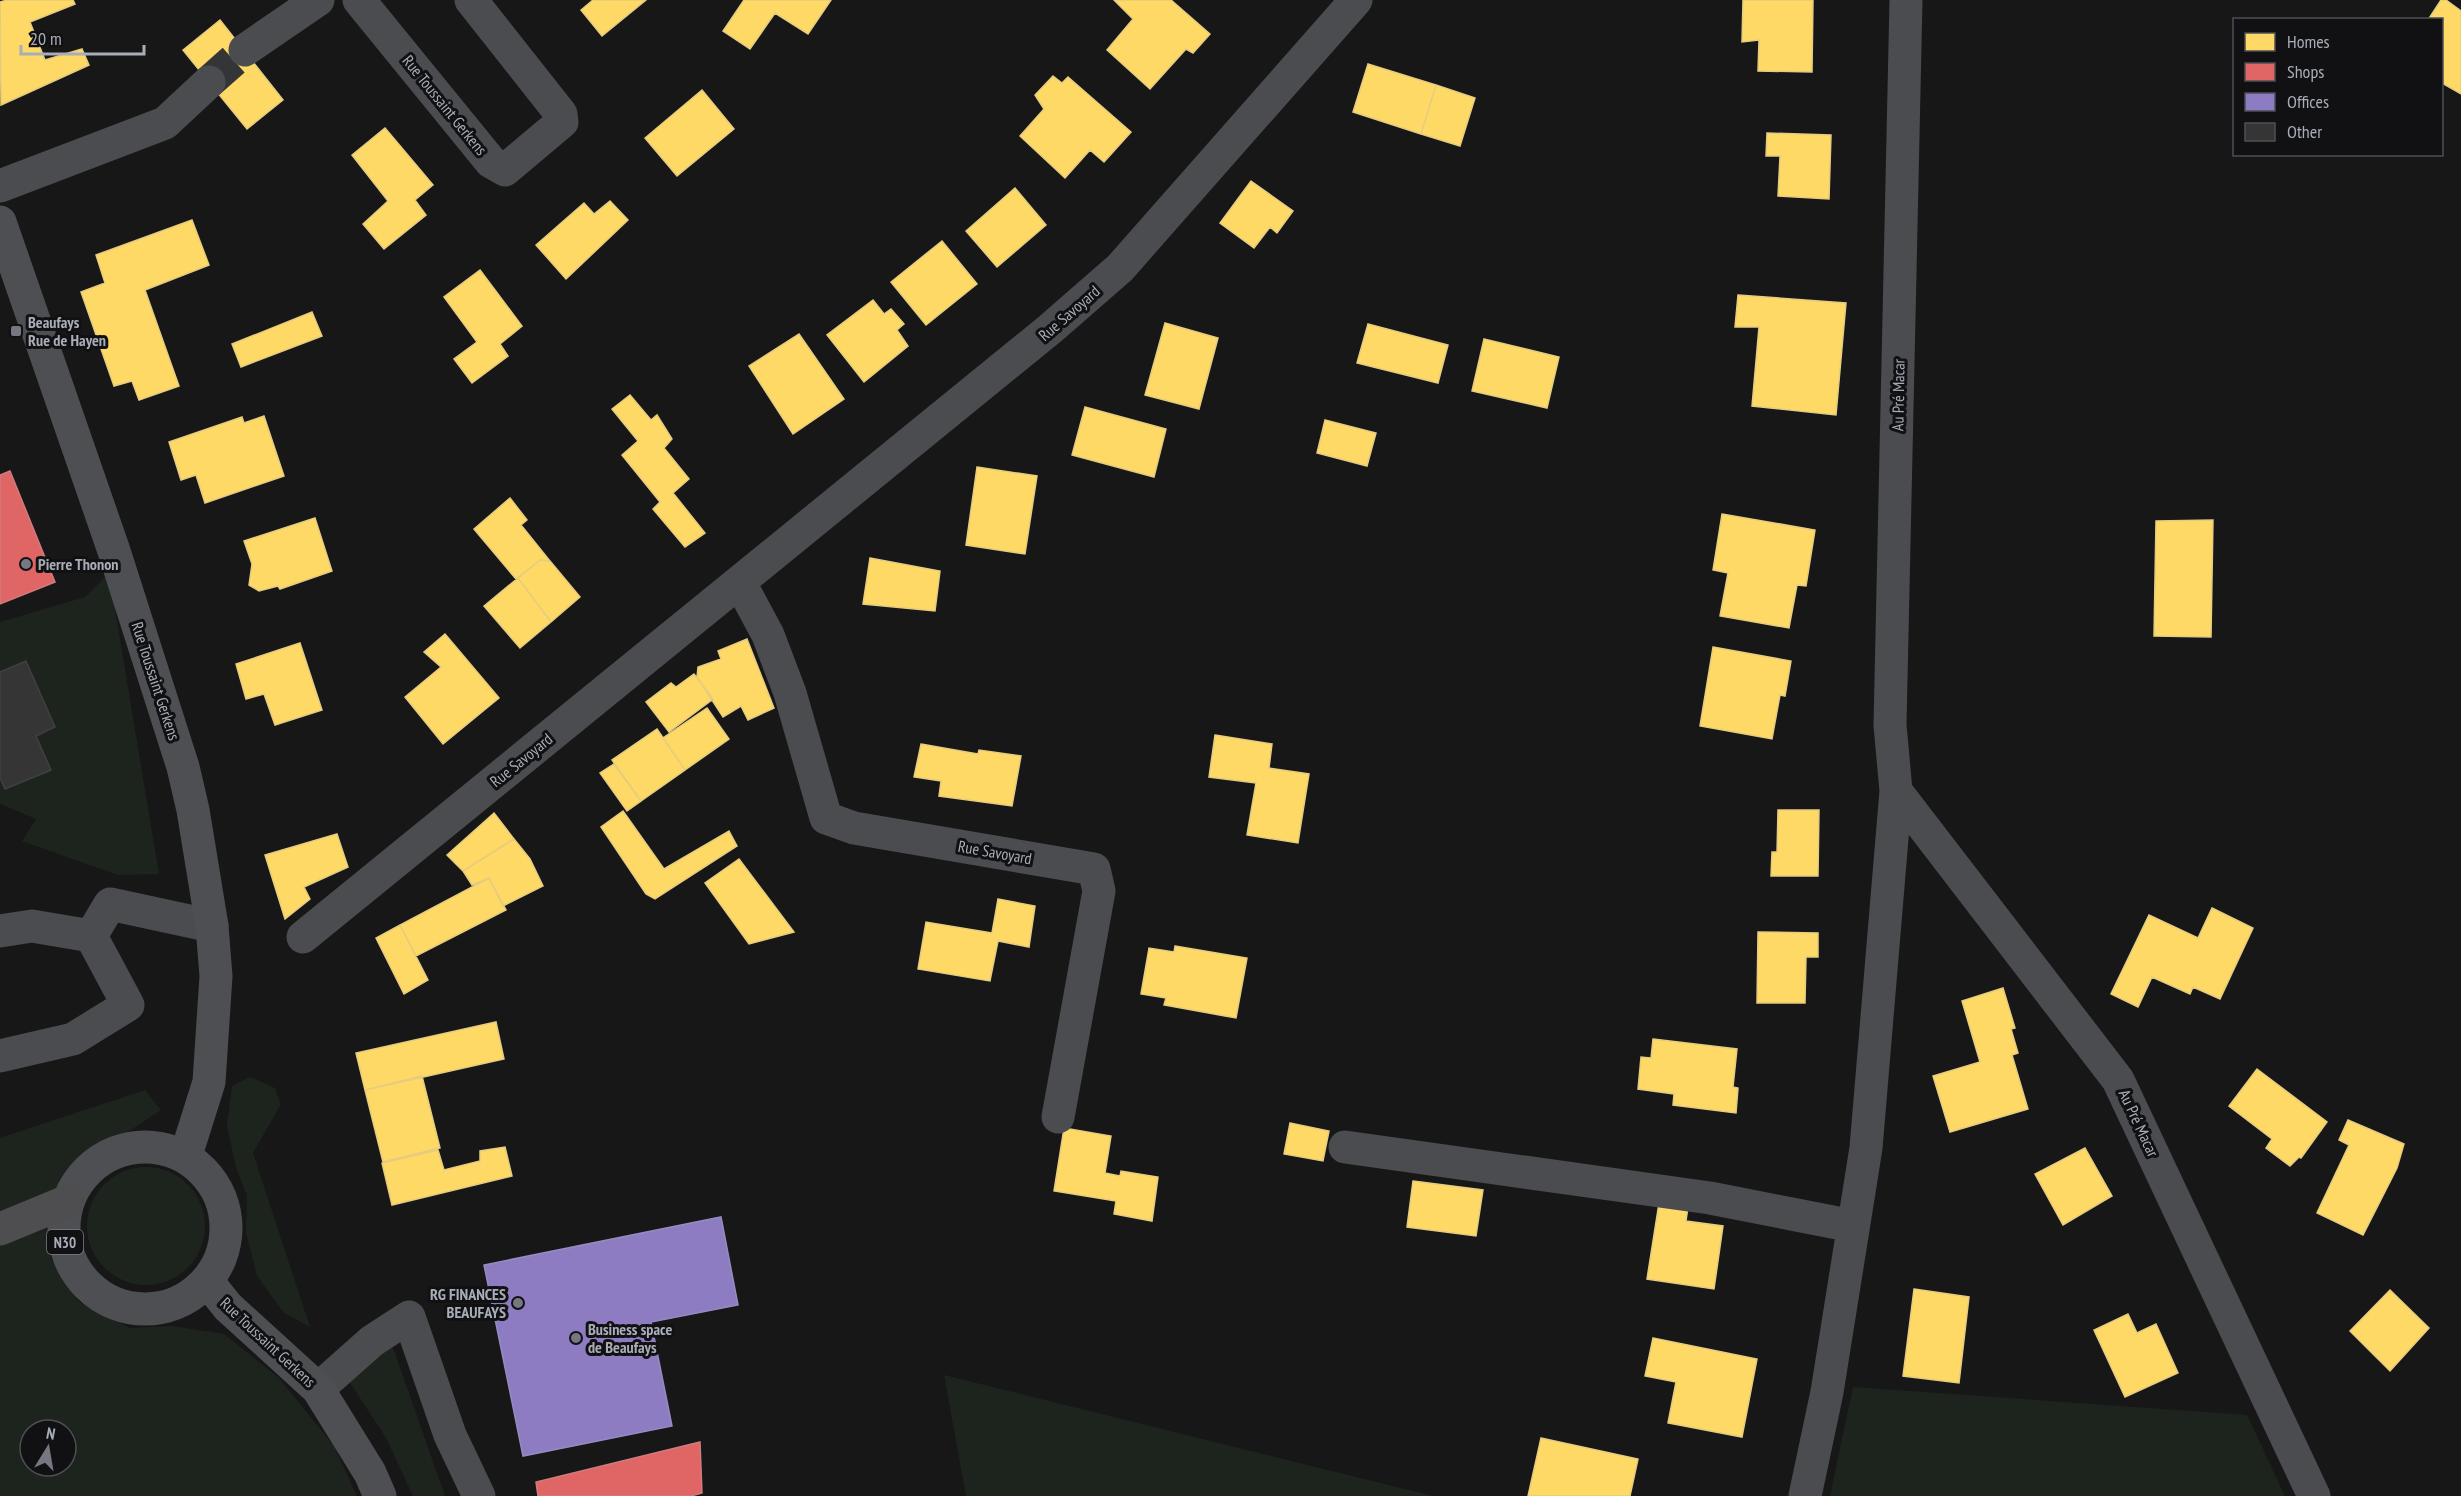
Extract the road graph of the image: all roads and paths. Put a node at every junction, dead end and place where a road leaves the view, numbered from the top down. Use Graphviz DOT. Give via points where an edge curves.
graph roads {
  1 [pos="318,0"];
  2 [pos="359,0"];
  3 [pos="471,0"];
  4 [pos="1356,0"];
  5 [pos="1906,0"];
  6 [pos="245,50"];
  7 [pos="209,82"];
  8 [pos="0,186"];
  9 [pos="0,222"];
  10 [pos="740,583"];
  11 [pos="1896,790"];
  12 [pos="212,926"];
  13 [pos="0,931"];
  14 [pos="91,936"];
  15 [pos="303,937"];
  16 [pos="0,1056"];
  17 [pos="1058,1117"];
  18 [pos="1345,1147"];
  19 [pos="186,1155"];
  20 [pos="68,1201"];
  21 [pos="1853,1226"];
  22 [pos="0,1229"];
  23 [pos="208,1282"];
  24 [pos="318,1389"];
  25 [pos="380,1496"];
  26 [pos="479,1496"];
  27 [pos="1805,1496"];
  28 [pos="2314,1496"];
  1 -- 6 [label="street"];
  2 -- 3 [label="street, Rue Toussaint Gerkens" via="491,162 504,170 562,122 561,114"];
  4 -- 10 [label="street, Rue Savoyard" via="1120,268"];
  5 -- 11 [label="street, Au Pré Macar" via="1890,725"];
  7 -- 8 [label="street" via="165,123"];
  9 -- 12 [label="main road, Rue Toussaint Gerkens" via="114,551 183,767"];
  10 -- 15 [label="street, Rue Savoyard"];
  10 -- 17 [label="street, Rue Savoyard" via="768,635 790,693 826,818 854,828 1094,869 1099,891"];
  11 -- 21 [label="street, Au Pré Macar" via="1866,1148"];
  11 -- 28 [label="street, Au Pré Macar" via="2118,1080"];
  12 -- 14 [label="street" via="110,904"];
  12 -- 19 [label="main road, Rue Toussaint Gerkens" via="216,976 209,1082"];
  13 -- 14 [label="street" via="32,926"];
  14 -- 16 [label="street" via="128,1005 73,1039"];
  18 -- 21 [label="street" via="1710,1198"];
  19 -- 20 [label="main road, N30" via="148,1145 109,1154 84,1173"];
  19 -- 23 [label="main road, N30" via="217,1190 226,1228 222,1255"];
  20 -- 22 [label="highway"];
  20 -- 23 [label="main road, N30" via="63,1231 69,1259 86,1285 109,1301 134,1309 162,1308"];
  21 -- 27 [label="street, Au Pré Macar" via="1827,1392"];
  23 -- 24 [label="main road, Rue Toussaint Gerkens" via="228,1307"];
  24 -- 25 [label="main road, Rue Toussaint Gerkens"];
  24 -- 26 [label="street" via="372,1341 409,1317 450,1435"];
}
